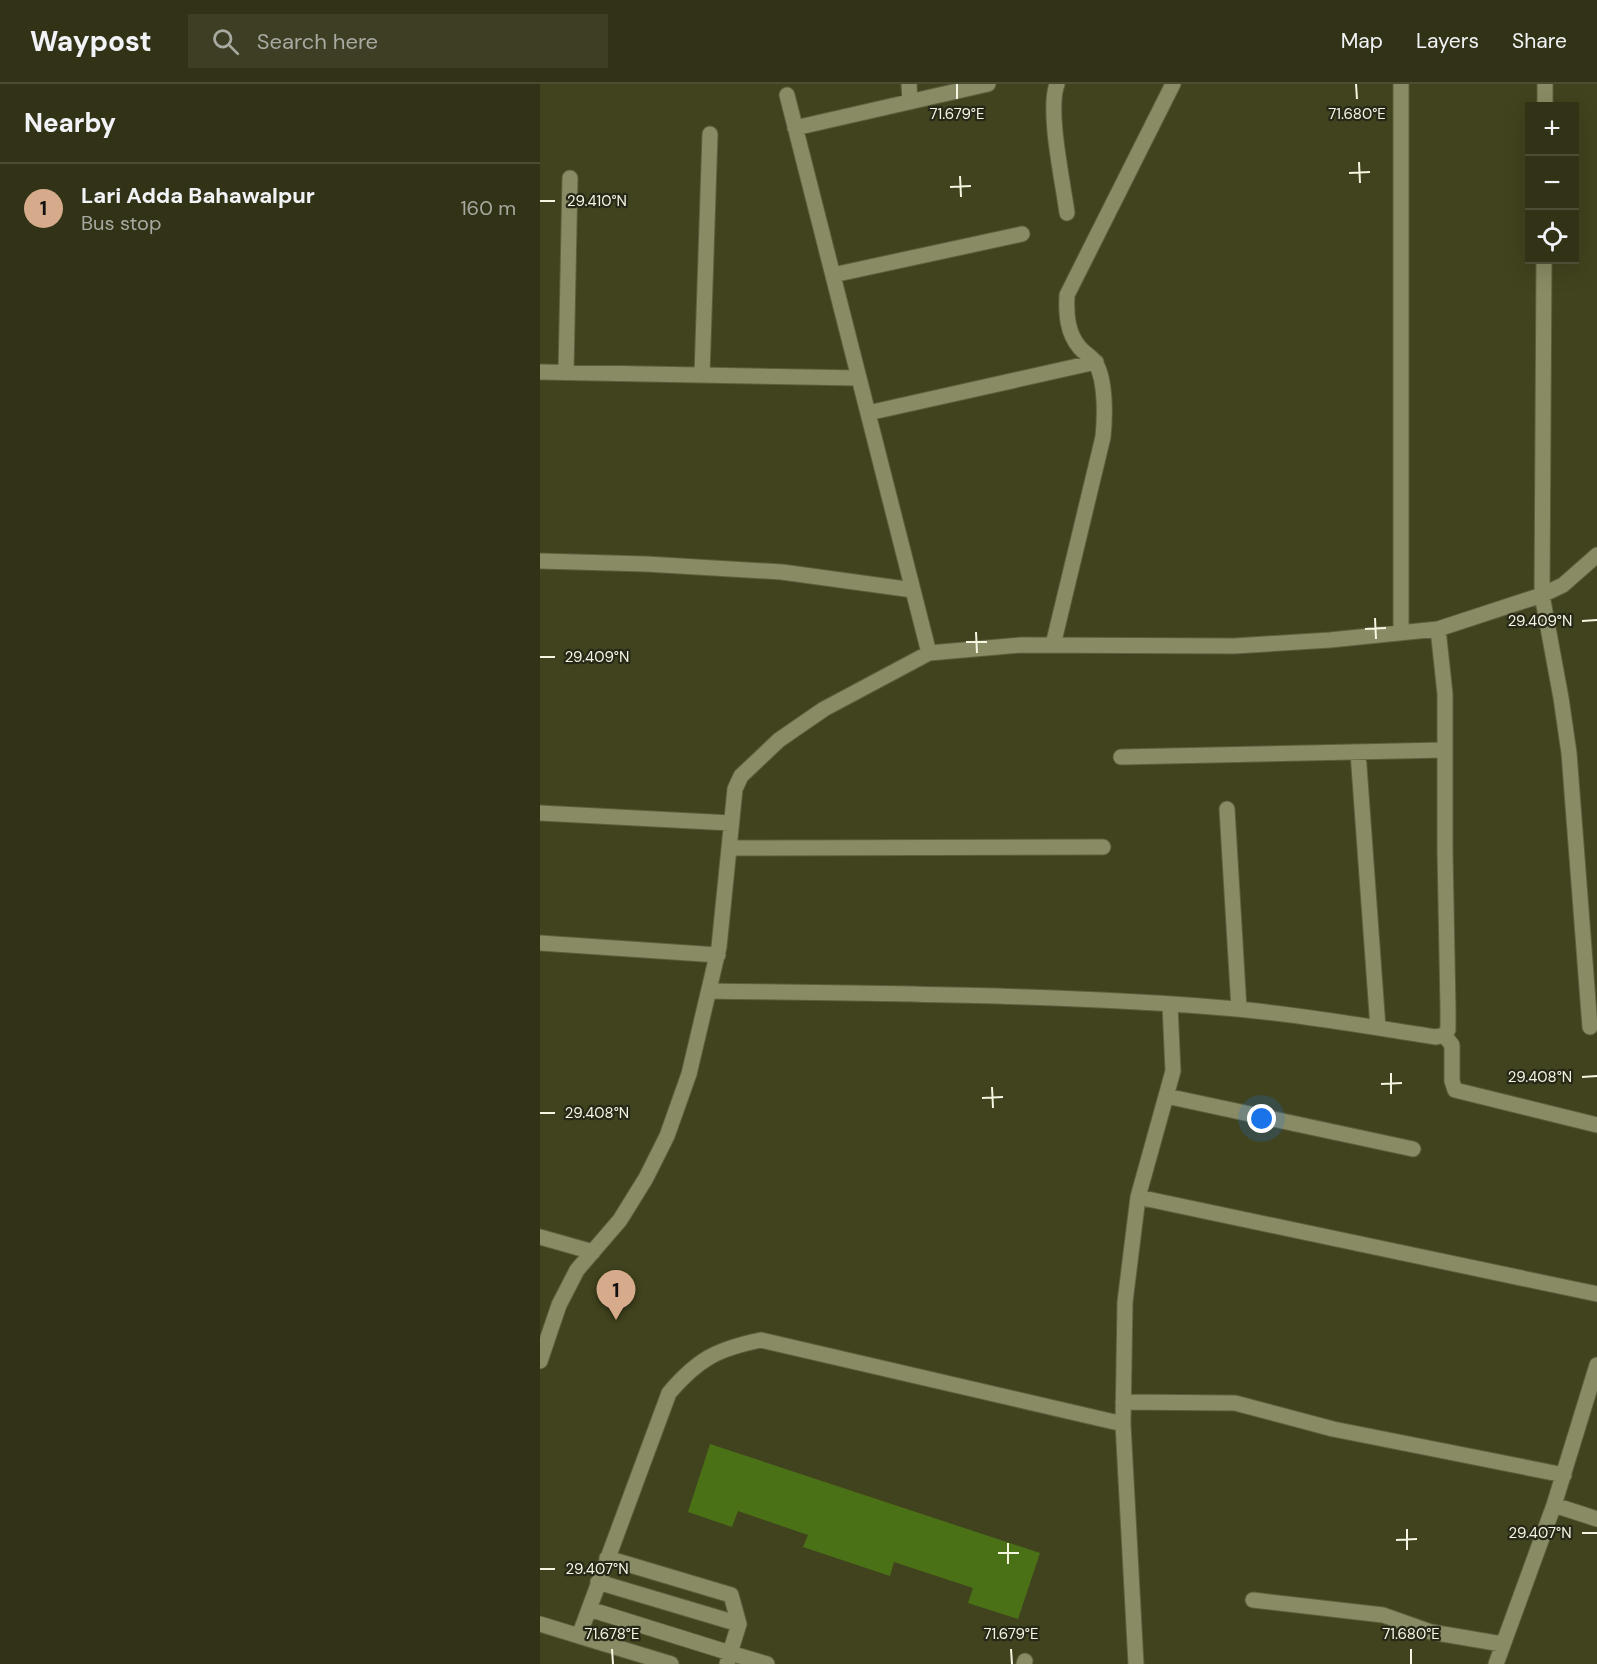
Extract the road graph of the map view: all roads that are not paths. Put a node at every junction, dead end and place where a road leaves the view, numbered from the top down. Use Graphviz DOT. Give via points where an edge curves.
graph roads {
  1 [pos="909,84"];
  2 [pos="988,84"];
  3 [pos="1057,84"];
  4 [pos="1173,84"];
  5 [pos="1401,84"];
  6 [pos="1545,84"];
  7 [pos="787,95"];
  8 [pos="909,102"];
  9 [pos="1545,102"];
  10 [pos="795,128"];
  11 [pos="710,134"];
  12 [pos="570,178"];
  13 [pos="1067,213"];
  14 [pos="1022,234"];
  15 [pos="1544,264"];
  16 [pos="833,275"];
  17 [pos="1096,362"];
  18 [pos="540,372"];
  19 [pos="566,372"];
  20 [pos="702,375"];
  21 [pos="859,378"];
  22 [pos="868,413"];
  23 [pos="1597,555"];
  24 [pos="540,561"];
  25 [pos="913,590"];
  26 [pos="1542,594"];
  27 [pos="1438,629"];
  28 [pos="1401,633"];
  29 [pos="1053,645"];
  30 [pos="929,653"];
  31 [pos="1444,750"];
  32 [pos="1358,752"];
  33 [pos="1121,757"];
  34 [pos="1227,809"];
  35 [pos="540,813"];
  36 [pos="731,823"];
  37 [pos="1103,846"];
  38 [pos="730,848"];
  39 [pos="540,943"];
  40 [pos="718,955"];
  41 [pos="709,991"];
  42 [pos="1170,1005"];
  43 [pos="1239,1009"];
  44 [pos="1378,1028"];
  45 [pos="1590,1028"];
  46 [pos="1444,1035"];
  47 [pos="1166,1096"];
  48 [pos="1597,1125"];
  49 [pos="1413,1149"];
  50 [pos="1138,1197"];
  51 [pos="540,1237"];
  52 [pos="593,1252"];
  53 [pos="1597,1294"];
  54 [pos="540,1361"];
  55 [pos="1597,1365"];
  56 [pos="1592,1397"];
  57 [pos="1123,1402"];
  58 [pos="1123,1424"];
  59 [pos="1564,1475"];
  60 [pos="1554,1505"];
  61 [pos="1597,1520"];
  62 [pos="607,1558"];
  63 [pos="598,1582"];
  64 [pos="1253,1600"];
  65 [pos="589,1609"];
  66 [pos="540,1624"];
  67 [pos="739,1624"];
  68 [pos="579,1636"];
  69 [pos="1502,1644"];
  70 [pos="728,1659"];
  71 [pos="671,1664"];
  72 [pos="767,1664"];
  73 [pos="1136,1664"];
  74 [pos="1496,1664"];
  1 -- 8 [label="street"];
  2 -- 8 [label="street"];
  3 -- 13 [label="street" via="1054,123"];
  4 -- 17 [label="street" via="1067,295 1070,331 1079,348"];
  5 -- 28 [label="street"];
  6 -- 9 [label="street"];
  7 -- 10 [label="street"];
  8 -- 10 [label="street"];
  10 -- 16 [label="street"];
  11 -- 20 [label="street"];
  12 -- 19 [label="street"];
  14 -- 16 [label="street"];
  15 -- 26 [label="street"];
  16 -- 21 [label="street"];
  17 -- 22 [label="street"];
  17 -- 29 [label="street" via="1105,417 1102,437"];
  18 -- 19 [label="street"];
  19 -- 20 [label="street"];
  20 -- 21 [label="street"];
  21 -- 22 [label="street"];
  22 -- 25 [label="street"];
  23 -- 26 [label="street" via="1563,585"];
  24 -- 25 [label="street" via="782,572"];
  25 -- 30 [label="street"];
  26 -- 27 [label="street"];
  26 -- 45 [label="street" via="1569,753"];
  27 -- 28 [label="street"];
  27 -- 31 [label="street"];
  28 -- 29 [label="street" via="1234,646"];
  29 -- 30 [label="street"];
  30 -- 36 [label="street" via="824,709 779,740 741,776 735,789"];
  31 -- 32 [label="street"];
  31 -- 46 [label="street" via="1448,1009 1448,1030"];
  32 -- 33 [label="street"];
  32 -- 44 [label="street"];
  34 -- 43 [label="street"];
  35 -- 36 [label="street"];
  36 -- 38 [label="street"];
  37 -- 38 [label="street"];
  38 -- 40 [label="street"];
  39 -- 40 [label="street"];
  40 -- 41 [label="street"];
  41 -- 42 [label="street" via="999,996"];
  41 -- 52 [label="street" via="690,1074 667,1136 620,1220"];
  42 -- 43 [label="street"];
  42 -- 47 [label="street" via="1173,1071"];
  43 -- 44 [label="street"];
  44 -- 46 [label="street"];
  46 -- 48 [label="street" via="1452,1045 1455,1090"];
  47 -- 49 [label="street"];
  47 -- 50 [label="street"];
  50 -- 53 [label="street"];
  50 -- 57 [label="street" via="1125,1302"];
  51 -- 52 [label="street"];
  52 -- 54 [label="street" via="577,1270 559,1305"];
  55 -- 56 [label="street"];
  56 -- 59 [label="street"];
  57 -- 58 [label="street"];
  57 -- 59 [label="street" via="1235,1403 1333,1429"];
  58 -- 62 [label="street" via="761,1340 741,1344 699,1362 669,1393"];
  58 -- 73 [label="street"];
  59 -- 60 [label="street"];
  60 -- 61 [label="street"];
  60 -- 69 [label="street"];
  62 -- 63 [label="street"];
  62 -- 67 [label="street" via="731,1595"];
  63 -- 65 [label="street"];
  63 -- 67 [label="street"];
  64 -- 69 [label="street" via="1383,1615 1431,1632"];
  65 -- 68 [label="street"];
  65 -- 70 [label="street"];
  66 -- 68 [label="street"];
  67 -- 70 [label="street"];
  68 -- 71 [label="street"];
  69 -- 74 [label="street"];
  70 -- 72 [label="street"];
}
